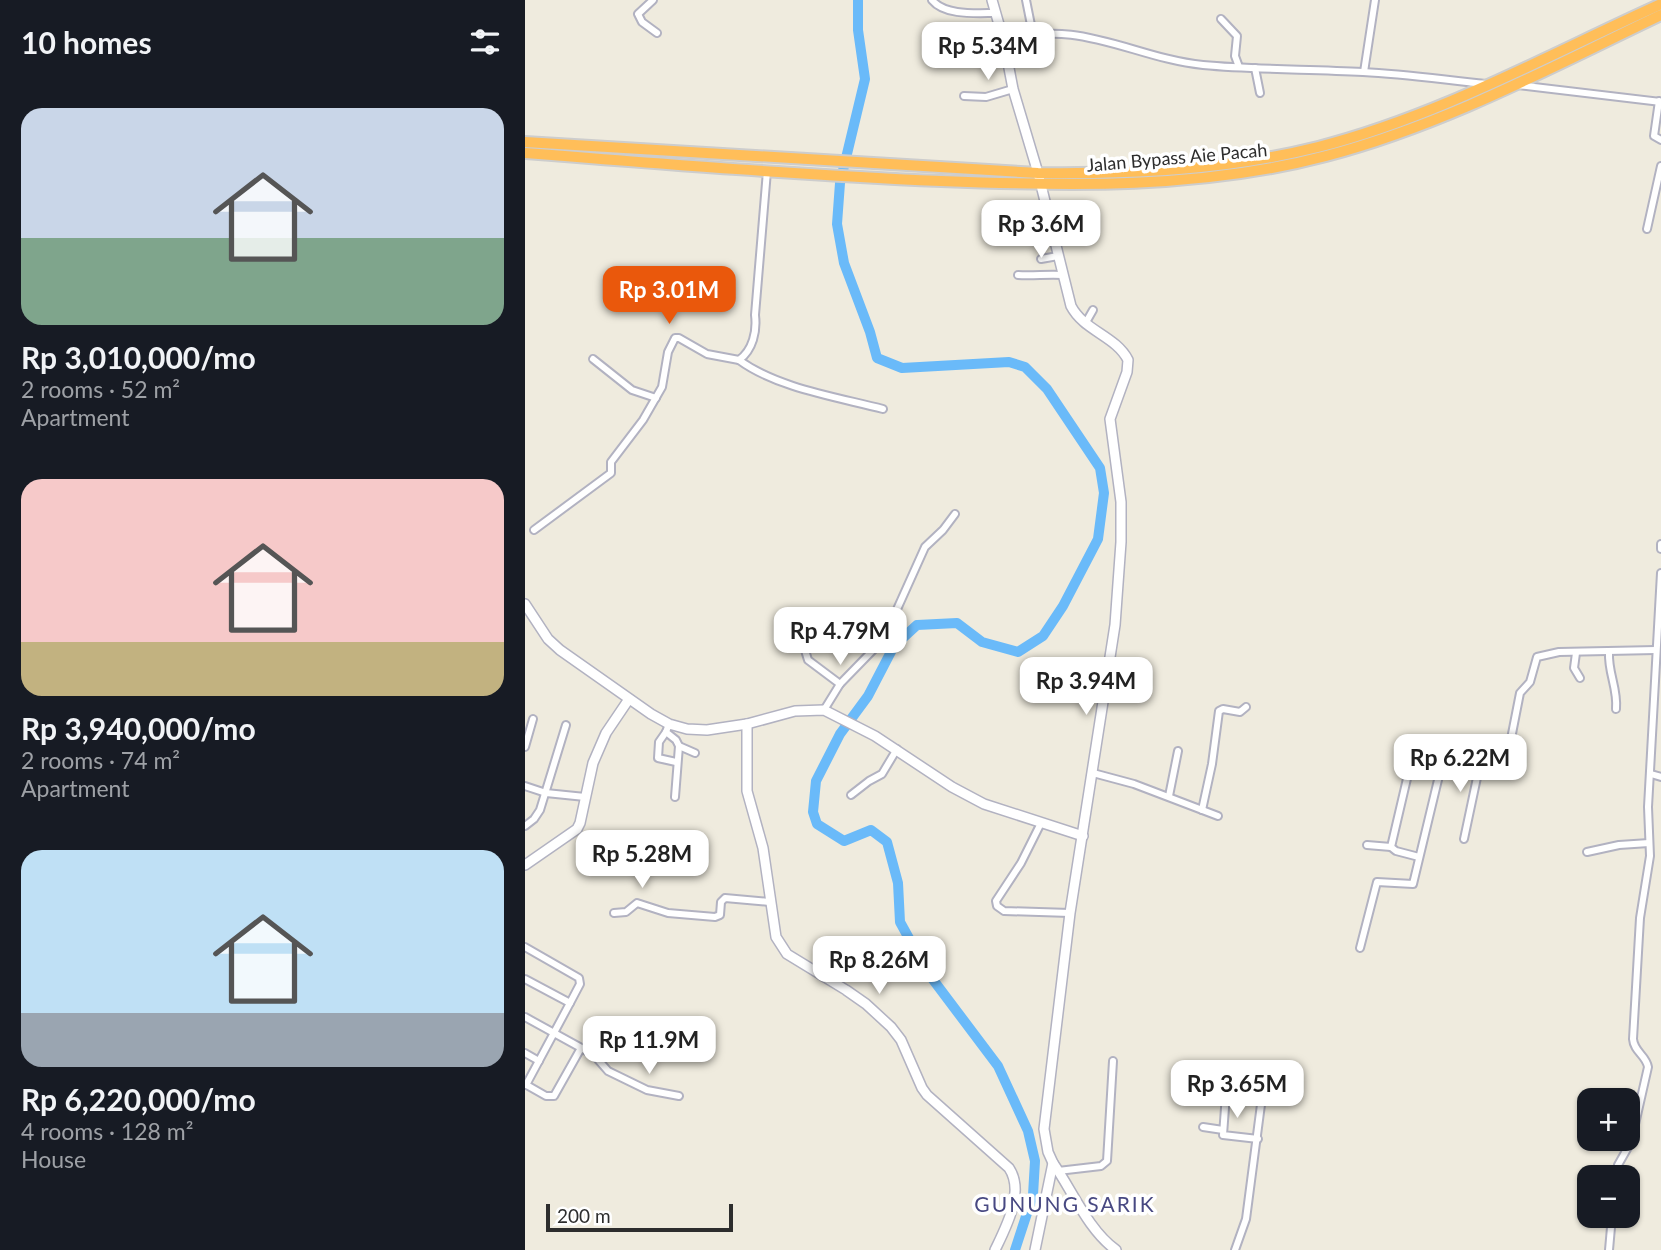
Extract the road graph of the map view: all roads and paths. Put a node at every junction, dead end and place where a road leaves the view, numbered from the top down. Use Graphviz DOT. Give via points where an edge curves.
graph roads {
  1 [pos="653,0"];
  2 [pos="932,0"];
  3 [pos="992,0"];
  4 [pos="1026,0"];
  5 [pos="1375,0"];
  6 [pos="1661,4"];
  7 [pos="996,13"];
  8 [pos="1661,15"];
  9 [pos="1221,19"];
  10 [pos="657,33"];
  11 [pos="1033,35"];
  12 [pos="1004,43"];
  13 [pos="1239,67"];
  14 [pos="1255,68"];
  15 [pos="1364,72"];
  16 [pos="1490,84"];
  17 [pos="1514,84"];
  18 [pos="1013,89"];
  19 [pos="1260,93"];
  20 [pos="964,96"];
  21 [pos="1471,99"];
  22 [pos="1660,102"];
  23 [pos="1661,140"];
  24 [pos="525,142"];
  25 [pos="525,153"];
  26 [pos="1661,166"];
  27 [pos="767,171"];
  28 [pos="1038,173"];
  29 [pos="1040,185"];
  30 [pos="1647,229"];
  31 [pos="1058,256"];
  32 [pos="1041,259"];
  33 [pos="1018,275"];
  34 [pos="1063,275"];
  35 [pos="1093,310"];
  36 [pos="1085,324"];
  37 [pos="593,359"];
  38 [pos="739,360"];
  39 [pos="656,398"];
  40 [pos="883,409"];
  41 [pos="955,514"];
  42 [pos="534,530"];
  43 [pos="1661,573"];
  44 [pos="525,604"];
  45 [pos="797,624"];
  46 [pos="1656,650"];
  47 [pos="1576,653"];
  48 [pos="1608,653"];
  49 [pos="1580,678"];
  50 [pos="840,684"];
  51 [pos="629,698"];
  52 [pos="1246,707"];
  53 [pos="1616,709"];
  54 [pos="824,710"];
  55 [pos="533,719"];
  56 [pos="747,724"];
  57 [pos="566,725"];
  58 [pos="667,728"];
  59 [pos="679,746"];
  60 [pos="525,747"];
  61 [pos="897,749"];
  62 [pos="1178,751"];
  63 [pos="695,753"];
  64 [pos="1482,754"];
  65 [pos="1449,756"];
  66 [pos="676,762"];
  67 [pos="1093,773"];
  68 [pos="1650,774"];
  69 [pos="1661,777"];
  70 [pos="526,788"];
  71 [pos="546,793"];
  72 [pos="851,795"];
  73 [pos="1169,796"];
  74 [pos="585,797"];
  75 [pos="675,797"];
  76 [pos="1202,810"];
  77 [pos="1218,816"];
  78 [pos="1041,823"];
  79 [pos="525,826"];
  80 [pos="1083,836"];
  81 [pos="1464,839"];
  82 [pos="1650,843"];
  83 [pos="1367,845"];
  84 [pos="1391,847"];
  85 [pos="1587,852"];
  86 [pos="1419,857"];
  87 [pos="525,865"];
  88 [pos="770,902"];
  89 [pos="614,913"];
  90 [pos="1070,913"];
  91 [pos="525,947"];
  92 [pos="1360,948"];
  93 [pos="525,979"];
  94 [pos="570,1003"];
  95 [pos="525,1017"];
  96 [pos="554,1032"];
  97 [pos="581,1048"];
  98 [pos="525,1053"];
  99 [pos="1113,1060"];
  100 [pos="539,1061"];
  101 [pos="1238,1067"];
  102 [pos="526,1084"];
  103 [pos="1226,1094"];
  104 [pos="679,1096"];
  105 [pos="1203,1127"];
  106 [pos="1223,1130"];
  107 [pos="1258,1139"];
  108 [pos="1618,1165"];
  109 [pos="1055,1167"];
  110 [pos="1611,1228"];
  111 [pos="995,1250"];
  112 [pos="1035,1250"];
  113 [pos="1116,1250"];
  114 [pos="1235,1250"];
  115 [pos="1609,1250"];
  1 -- 10 [label="street" via="638,14"];
  2 -- 7 [label="street" via="944,8"];
  3 -- 7 [label="street"];
  4 -- 11 [label="street"];
  5 -- 15 [label="street"];
  6 -- 16 [label="highway"];
  7 -- 12 [label="street"];
  8 -- 17 [label="highway"];
  9 -- 13 [label="street" via="1237,36"];
  11 -- 12 [label="street"];
  11 -- 13 [label="street" via="1075,34 1182,62"];
  12 -- 18 [label="street"];
  13 -- 14 [label="street"];
  14 -- 15 [label="street"];
  14 -- 19 [label="street"];
  15 -- 16 [label="street"];
  16 -- 17 [label="street"];
  16 -- 21 [label="highway"];
  17 -- 21 [label="highway"];
  17 -- 22 [label="street"];
  18 -- 20 [label="street" via="986,97"];
  18 -- 28 [label="street"];
  21 -- 28 [label="highway, Jalan Bypass Aie Pacah" via="1321,146 1273,156 1192,169"];
  21 -- 29 [label="highway, Jalan Bypass Aie Pacah" via="1417,127 1348,150 1278,166 1182,179"];
  22 -- 23 [label="street" via="1654,136"];
  24 -- 28 [label="highway, Jalan Bypass Aie Pacah"];
  25 -- 27 [label="highway"];
  26 -- 30 [label="street"];
  27 -- 29 [label="highway, Jalan Bypass Aie Pacah"];
  27 -- 38 [label="street" via="757,329"];
  28 -- 29 [label="street"];
  29 -- 31 [label="street"];
  31 -- 32 [label="street"];
  31 -- 34 [label="street"];
  33 -- 34 [label="street"];
  34 -- 36 [label="street" via="1071,306"];
  35 -- 36 [label="street"];
  36 -- 67 [label="street" via="1120,349 1129,365 1110,419 1121,502 1121,542 1112,646"];
  37 -- 39 [label="street" via="632,390"];
  38 -- 39 [label="street" via="707,354 675,338"];
  38 -- 40 [label="street" via="776,380"];
  39 -- 42 [label="street" via="612,459 611,473"];
  41 -- 50 [label="street" via="925,547 876,647"];
  43 -- 46 [label="street"];
  44 -- 51 [label="street" via="560,650"];
  45 -- 50 [label="street" via="808,660"];
  46 -- 48 [label="street"];
  46 -- 68 [label="street"];
  47 -- 48 [label="street"];
  47 -- 49 [label="street" via="1574,668"];
  47 -- 64 [label="street" via="1537,657 1530,682 1520,693 1511,746 1504,752"];
  48 -- 53 [label="street"];
  50 -- 54 [label="street"];
  51 -- 58 [label="street"];
  51 -- 74 [label="street" via="599,747"];
  52 -- 76 [label="street" via="1240,712 1219,711"];
  54 -- 56 [label="street" via="795,711"];
  54 -- 61 [label="street"];
  55 -- 60 [label="street"];
  56 -- 58 [label="street" via="698,730"];
  56 -- 88 [label="street" via="747,791 763,848"];
  57 -- 71 [label="street"];
  58 -- 59 [label="street"];
  58 -- 66 [label="street" via="659,742 658,758"];
  59 -- 63 [label="street"];
  59 -- 66 [label="street"];
  61 -- 72 [label="street" via="882,774"];
  61 -- 78 [label="street" via="983,804"];
  62 -- 73 [label="street"];
  64 -- 65 [label="street"];
  64 -- 81 [label="street"];
  65 -- 84 [label="street" via="1413,751"];
  65 -- 86 [label="street" via="1443,759"];
  66 -- 75 [label="street"];
  67 -- 73 [label="street"];
  67 -- 80 [label="street"];
  68 -- 69 [label="street"];
  68 -- 82 [label="street"];
  70 -- 71 [label="street"];
  71 -- 74 [label="street"];
  71 -- 79 [label="street" via="538,815"];
  73 -- 76 [label="street"];
  74 -- 87 [label="street" via="577,829"];
  76 -- 77 [label="street"];
  78 -- 80 [label="street"];
  78 -- 90 [label="street" via="997,906 1004,911"];
  80 -- 90 [label="street"];
  82 -- 85 [label="street"];
  82 -- 108 [label="street" via="1633,1039 1635,1050 1649,1067 1631,1142"];
  83 -- 84 [label="street"];
  84 -- 86 [label="street"];
  86 -- 92 [label="street" via="1413,884 1377,882"];
  88 -- 89 [label="street" via="725,898 715,917 637,903 626,912"];
  88 -- 111 [label="street" via="776,937 787,954 879,1015 901,1040 927,1095 1012,1172 1013,1206"];
  90 -- 109 [label="street" via="1044,1129"];
  91 -- 94 [label="street" via="579,978"];
  93 -- 94 [label="street"];
  94 -- 96 [label="street"];
  95 -- 96 [label="street"];
  96 -- 97 [label="street"];
  96 -- 100 [label="street"];
  97 -- 102 [label="street" via="554,1096 546,1097"];
  97 -- 104 [label="street" via="608,1071 642,1088"];
  98 -- 100 [label="street"];
  99 -- 109 [label="street" via="1107,1161 1101,1166"];
  100 -- 102 [label="street"];
  101 -- 107 [label="street" via="1265,1072"];
  103 -- 106 [label="street"];
  105 -- 106 [label="street"];
  106 -- 107 [label="street" via="1226,1136"];
  107 -- 114 [label="street" via="1246,1219"];
  109 -- 112 [label="street"];
  109 -- 113 [label="street" via="1091,1222"];
  110 -- 115 [label="street"];
}
